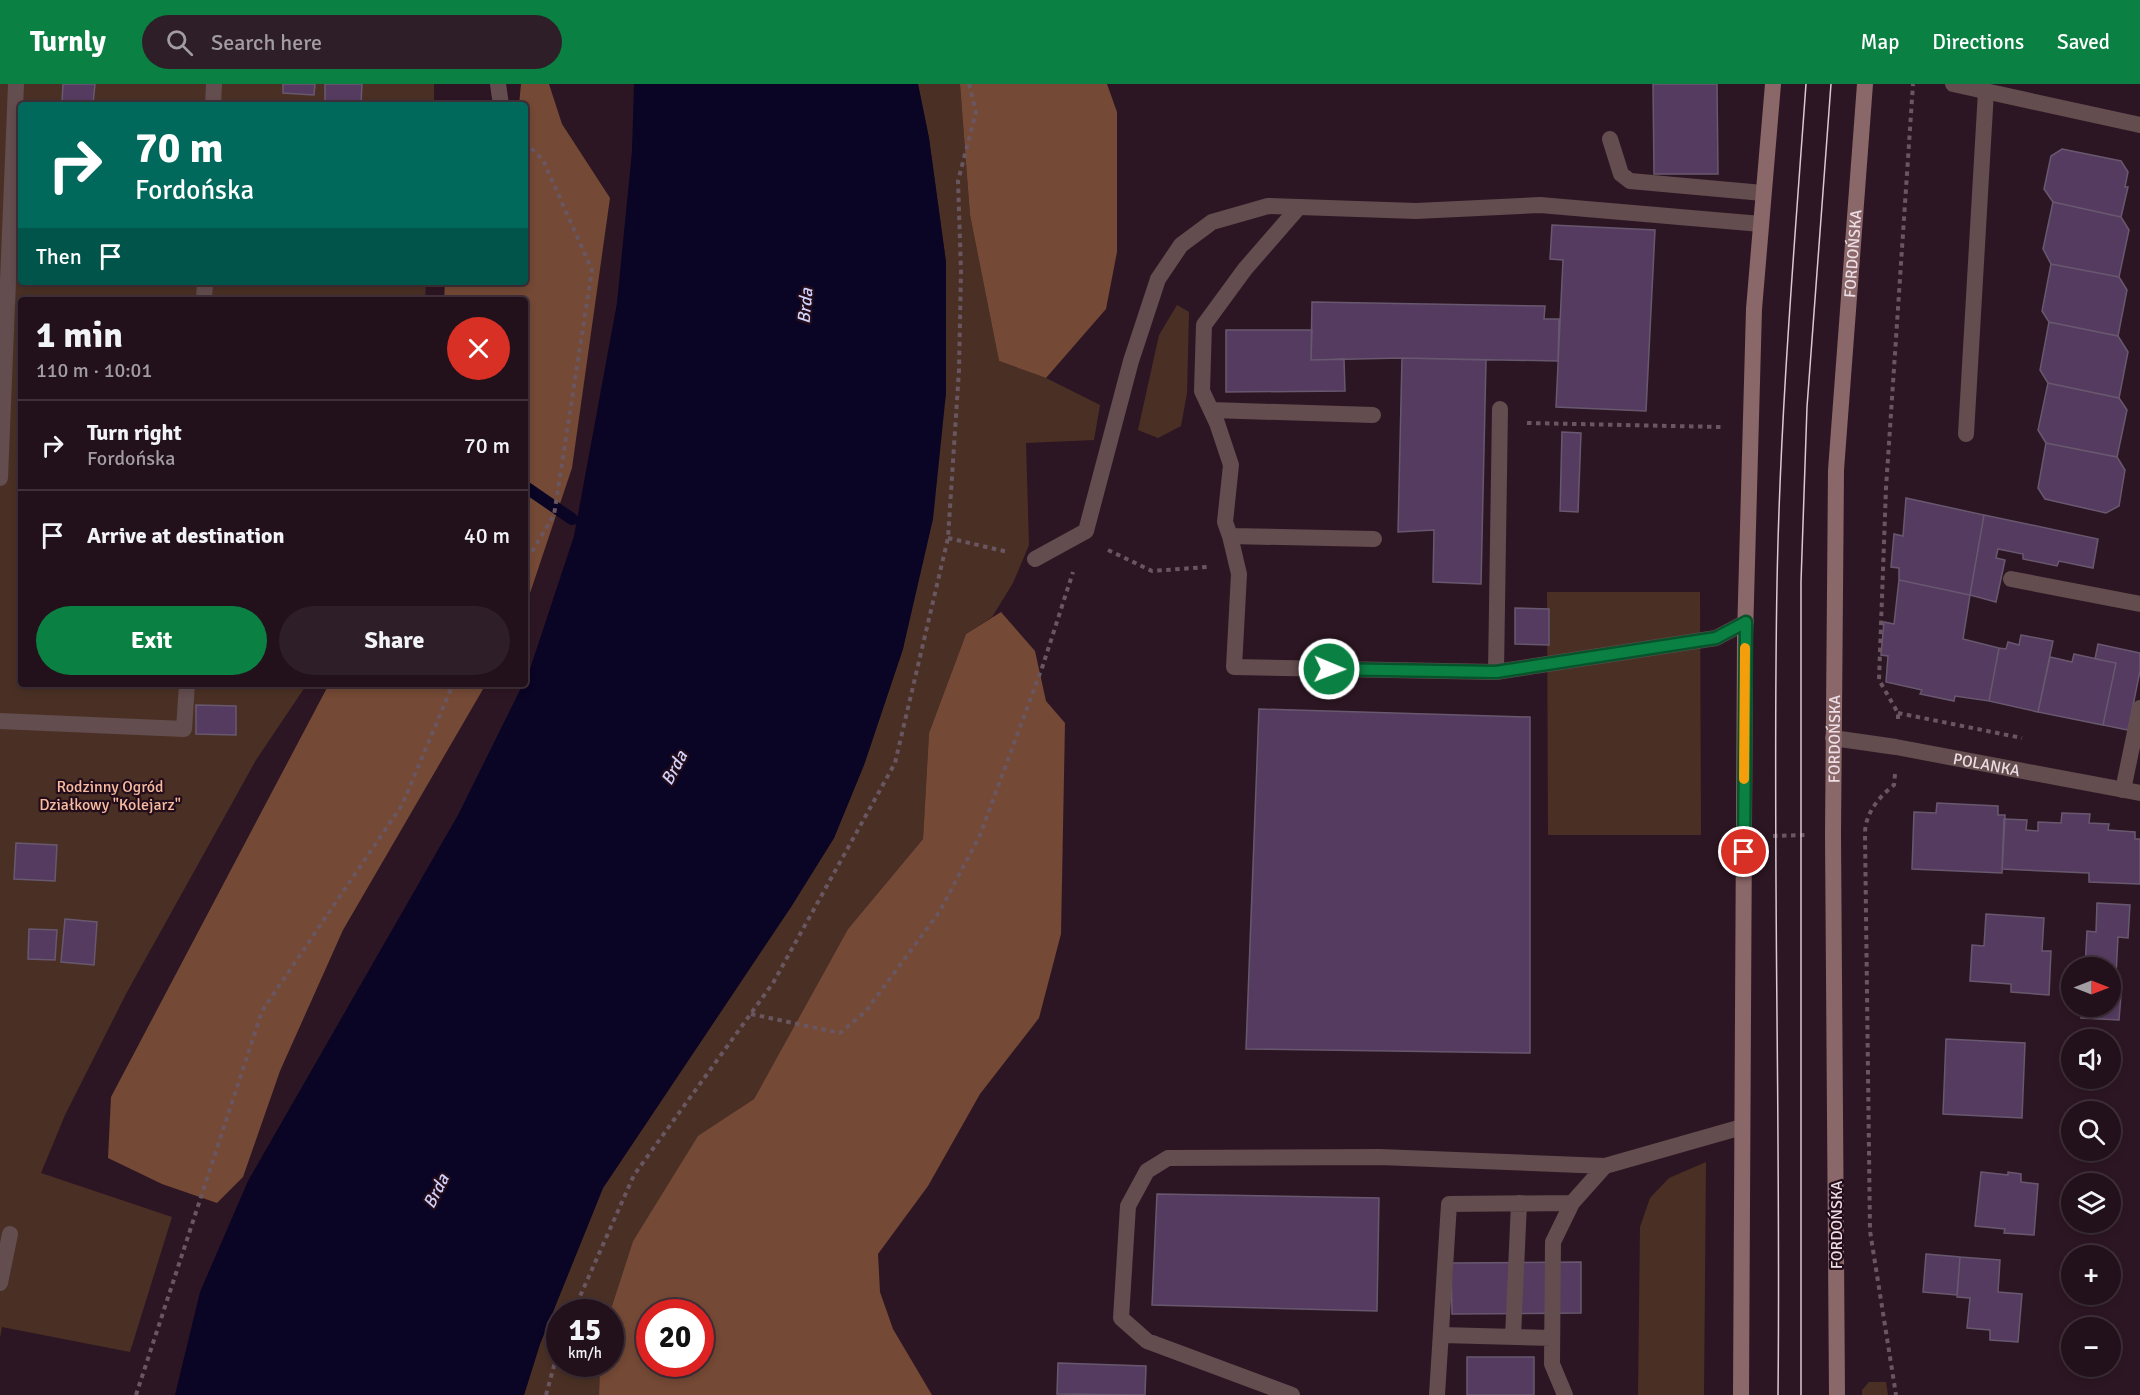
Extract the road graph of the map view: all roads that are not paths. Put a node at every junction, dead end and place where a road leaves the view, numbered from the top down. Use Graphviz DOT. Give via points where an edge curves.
graph roads {
  1 [pos="16,84"];
  2 [pos="214,84"];
  3 [pos="498,84"];
  4 [pos="1773,84"];
  5 [pos="1865,84"];
  6 [pos="1953,84"];
  7 [pos="1986,91"];
  8 [pos="213,102"];
  9 [pos="501,102"];
  10 [pos="2140,125"];
  11 [pos="1610,139"];
  12 [pos="1763,193"];
  13 [pos="1299,207"];
  14 [pos="1761,224"];
  15 [pos="1211,410"];
  16 [pos="1373,415"];
  17 [pos="1500,416"];
  18 [pos="1966,434"];
  19 [pos="0,478"];
  20 [pos="1230,536"];
  21 [pos="1374,539"];
  22 [pos="1035,559"];
  23 [pos="2012,579"];
  24 [pos="2140,604"];
  25 [pos="1746,622"];
  26 [pos="1496,672"];
  27 [pos="187,687"];
  28 [pos="2140,708"];
  29 [pos="0,721"];
  30 [pos="1833,738"];
  31 [pos="2132,792"];
  32 [pos="1742,1127"];
  33 [pos="1605,1166"];
  34 [pos="1518,1203"];
  35 [pos="1572,1203"];
  36 [pos="10,1234"];
  37 [pos="0,1283"];
  38 [pos="1441,1335"];
  39 [pos="1513,1337"];
  40 [pos="1552,1338"];
  41 [pos="1292,1395"];
  42 [pos="1437,1395"];
  43 [pos="1564,1395"];
  44 [pos="1741,1395"];
  45 [pos="1837,1395"];
  1 -- 19 [label="street"];
  2 -- 8 [label="street"];
  3 -- 9 [label="street"];
  4 -- 12 [label="main road"];
  5 -- 30 [label="main road, FORDOŃSKA" via="1836,470"];
  6 -- 7 [label="street"];
  7 -- 10 [label="street"];
  7 -- 18 [label="street"];
  11 -- 12 [label="street" via="1621,174 1630,182"];
  12 -- 14 [label="main road"];
  13 -- 14 [label="street" via="1416,211 1540,205"];
  13 -- 15 [label="street" via="1245,269 1204,325 1202,391"];
  13 -- 22 [label="street" via="1268,206 1212,222 1181,245 1158,279 1131,361 1086,531"];
  14 -- 25 [label="main road" via="1754,321"];
  15 -- 16 [label="street"];
  15 -- 20 [label="street" via="1231,465 1225,522"];
  17 -- 26 [label="street"];
  20 -- 21 [label="street"];
  20 -- 26 [label="street" via="1239,574 1234,667"];
  23 -- 24 [label="street"];
  25 -- 26 [label="street" via="1716,638"];
  25 -- 32 [label="main road"];
  27 -- 29 [label="street" via="184,729"];
  28 -- 31 [label="street"];
  30 -- 31 [label="street, POLANKA"];
  30 -- 45 [label="main road, FORDOŃSKA"];
  32 -- 33 [label="street"];
  32 -- 44 [label="main road"];
  33 -- 35 [label="street"];
  33 -- 41 [label="street" via="1380,1157 1168,1158 1147,1171 1128,1206 1120,1318 1147,1341"];
  34 -- 35 [label="street"];
  34 -- 38 [label="street" via="1449,1204"];
  34 -- 39 [label="street"];
  35 -- 40 [label="street" via="1553,1242"];
  36 -- 37 [label="street"];
  38 -- 39 [label="street"];
  38 -- 42 [label="street"];
  39 -- 40 [label="street"];
  40 -- 43 [label="street" via="1552,1364"];
}
